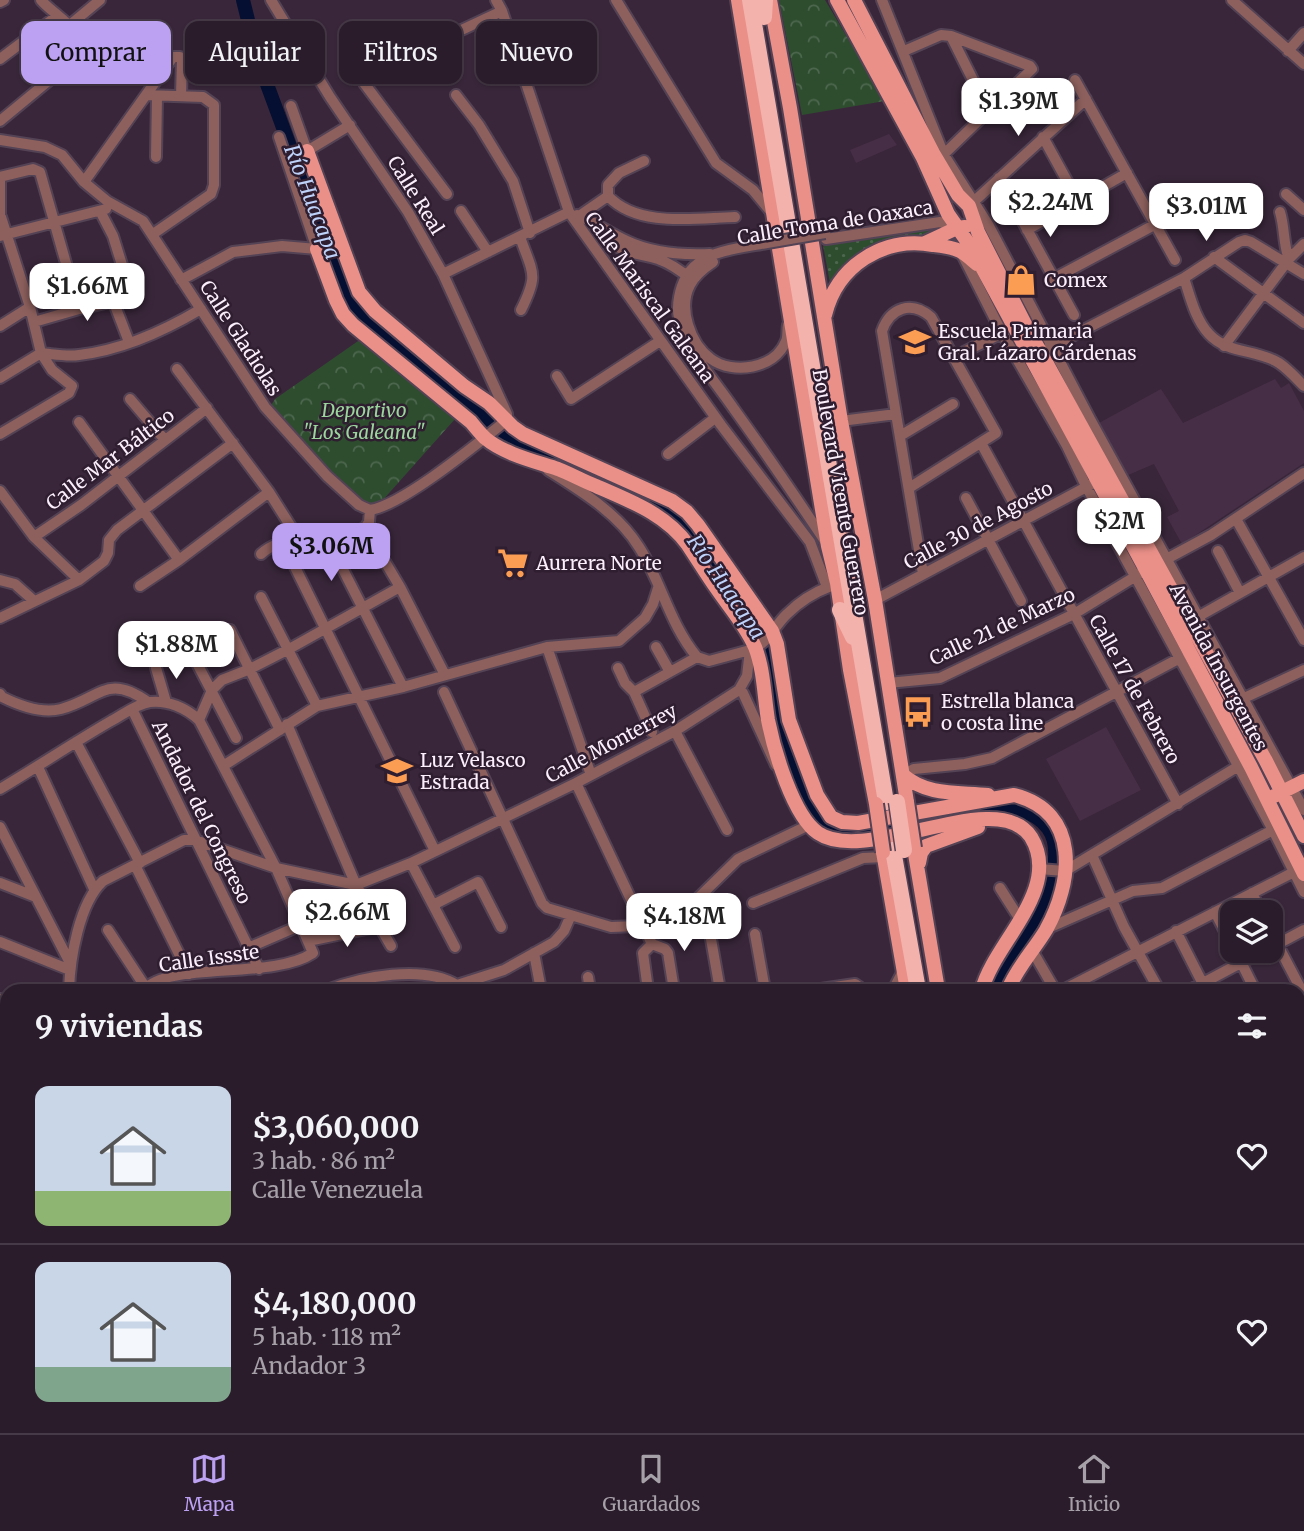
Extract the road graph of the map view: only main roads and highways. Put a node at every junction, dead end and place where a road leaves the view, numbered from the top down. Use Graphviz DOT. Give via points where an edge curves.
graph roads {
  1 [pos="738,0"];
  2 [pos="750,0"];
  3 [pos="763,0"];
  4 [pos="770,0"];
  5 [pos="837,0"];
  6 [pos="854,0"];
  7 [pos="307,151"];
  8 [pos="972,208"];
  9 [pos="957,228"];
  10 [pos="925,243"];
  11 [pos="317,249"];
  12 [pos="982,268"];
  13 [pos="824,320"];
  14 [pos="1045,372"];
  15 [pos="1067,425"];
  16 [pos="1067,446"];
  17 [pos="1151,567"];
  18 [pos="840,610"];
  19 [pos="1187,622"];
  20 [pos="862,657"];
  21 [pos="903,775"];
  22 [pos="1293,787"];
  23 [pos="996,796"];
  24 [pos="1266,799"];
  25 [pos="892,803"];
  26 [pos="994,820"];
  27 [pos="1304,836"];
  28 [pos="896,851"];
  29 [pos="1299,873"];
  30 [pos="921,886"];
  31 [pos="906,984"];
  32 [pos="917,984"];
  33 [pos="927,984"];
  34 [pos="937,984"];
  35 [pos="984,984"];
  36 [pos="1012,984"];
  1 -- 18 [label="main road, Boulevard Vicente Guerrero" via="832,585"];
  2 -- 20 [label="highway, Boulevard Vicente Guerrero"];
  3 -- 25 [label="highway, Boulevard Vicente Guerrero"];
  4 -- 13 [label="main road, Boulevard Vicente Guerrero"];
  5 -- 9 [label="main road, Avenida Insurgentes"];
  6 -- 8 [label="main road" via="958,195"];
  7 -- 23 [label="main road" via="359,292 375,311 523,434 646,487 672,501 698,524 777,644 789,720 817,795 831,817 858,823"];
  8 -- 9 [label="main road" via="970,225"];
  8 -- 14 [label="main road" via="996,269 1046,349"];
  9 -- 10 [label="main road"];
  9 -- 12 [label="main road, Avenida Insurgentes"];
  10 -- 12 [label="main road" via="961,252"];
  10 -- 13 [label="main road" via="882,248 865,257 848,270 836,288"];
  11 -- 26 [label="main road" via="343,314 486,436 523,457 627,499 679,533 755,648 772,737 801,817 809,825 821,835 849,842"];
  12 -- 14 [label="main road, Avenida Insurgentes"];
  13 -- 21 [label="main road, Boulevard Vicente Guerrero"];
  14 -- 15 [label="main road, Avenida Insurgentes"];
  14 -- 17 [label="main road"];
  15 -- 16 [label="main road"];
  15 -- 17 [label="main road, Avenida Insurgentes" via="1092,484"];
  17 -- 19 [label="main road, Avenida Insurgentes"];
  18 -- 20 [label="highway"];
  18 -- 25 [label="main road, Boulevard Vicente Guerrero"];
  19 -- 22 [label="main road" via="1266,761"];
  19 -- 24 [label="main road, Avenida Insurgentes" via="1243,770"];
  20 -- 25 [label="highway, Boulevard Vicente Guerrero"];
  21 -- 23 [label="main road" via="934,790"];
  21 -- 25 [label="main road, Boulevard Vicente Guerrero"];
  22 -- 24 [label="main road"];
  22 -- 27 [label="main road"];
  23 -- 36 [label="main road" via="1025,797 1050,814 1065,842 1057,903"];
  24 -- 29 [label="main road, Avenida Insurgentes"];
  25 -- 28 [label="highway, Boulevard Vicente Guerrero, bridge"];
  26 -- 30 [label="main road" via="926,846 919,861"];
  26 -- 35 [label="main road" via="1014,822 1025,829 1039,855 1039,869 1021,921 993,962"];
  28 -- 30 [label="main road, Boulevard Vicente Guerrero"];
  28 -- 31 [label="main road, Boulevard Vicente Guerrero"];
  28 -- 32 [label="highway, Boulevard Vicente Guerrero"];
  28 -- 33 [label="highway, Boulevard Vicente Guerrero"];
  30 -- 34 [label="main road, Boulevard Vicente Guerrero"];
}
